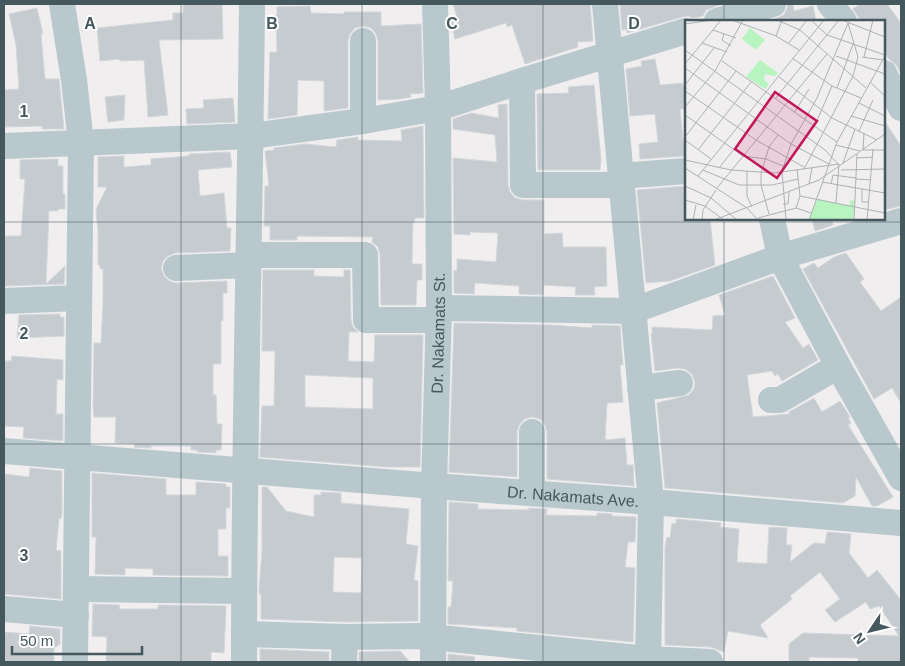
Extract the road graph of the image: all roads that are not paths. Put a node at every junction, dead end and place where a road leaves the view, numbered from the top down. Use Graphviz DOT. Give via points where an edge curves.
graph roads {
  1 [pos="62,4"];
  2 [pos="252,4"];
  3 [pos="436,4"];
  4 [pos="605,4"];
  5 [pos="773,4"];
  6 [pos="830,4"];
  7 [pos="726,16"];
  8 [pos="843,20"];
  9 [pos="685,31"];
  10 [pos="363,41"];
  11 [pos="609,54"];
  12 [pos="522,81"];
  13 [pos="438,108"];
  14 [pos="363,121"];
  15 [pos="251,136"];
  16 [pos="81,143"];
  17 [pos="4,146"];
  18 [pos="685,171"];
  19 [pos="621,180"];
  20 [pos="772,220"];
  21 [pos="901,221"];
  22 [pos="780,257"];
  23 [pos="249,260"];
  24 [pos="176,268"];
  25 [pos="79,298"];
  26 [pos="4,301"];
  27 [pos="632,311"];
  28 [pos="439,314"];
  29 [pos="838,366"];
  30 [pos="680,383"];
  31 [pos="640,388"];
  32 [pos="771,400"];
  33 [pos="532,432"];
  34 [pos="4,451"];
  35 [pos="78,457"];
  36 [pos="244,471"];
  37 [pos="901,478"];
  38 [pos="434,486"];
  39 [pos="532,493"];
  40 [pos="651,502"];
  41 [pos="901,523"];
  42 [pos="76,589"];
  43 [pos="244,591"];
  44 [pos="4,609"];
  45 [pos="76,615"];
  46 [pos="244,634"];
  47 [pos="345,637"];
  48 [pos="434,650"];
  49 [pos="648,661"];
  50 [pos="75,662"];
  51 [pos="244,662"];
  52 [pos="344,662"];
  53 [pos="710,662"];
  1 -- 16 [label="street"];
  2 -- 15 [label="street"];
  3 -- 13 [label="street, Dr. Nakamats St."];
  4 -- 11 [label="street"];
  5 -- 7 [label="street"];
  6 -- 8 [label="street"];
  9 -- 11 [label="street"];
  10 -- 14 [label="street"];
  11 -- 12 [label="street"];
  11 -- 19 [label="street"];
  12 -- 13 [label="street"];
  12 -- 19 [label="street" via="523,185"];
  13 -- 14 [label="street"];
  13 -- 28 [label="street, Dr. Nakamats St."];
  14 -- 15 [label="street"];
  15 -- 16 [label="street"];
  15 -- 23 [label="street"];
  16 -- 17 [label="street"];
  16 -- 25 [label="street"];
  18 -- 19 [label="street"];
  19 -- 27 [label="street"];
  20 -- 22 [label="street"];
  21 -- 22 [label="street"];
  22 -- 27 [label="street"];
  22 -- 29 [label="street"];
  23 -- 24 [label="street"];
  23 -- 28 [label="street" via="365,255 366,320"];
  23 -- 36 [label="street"];
  25 -- 26 [label="street"];
  25 -- 35 [label="street"];
  27 -- 28 [label="street"];
  27 -- 31 [label="street"];
  28 -- 38 [label="street, Dr. Nakamats St."];
  29 -- 32 [label="street" via="780,400"];
  29 -- 37 [label="street"];
  30 -- 31 [label="street"];
  31 -- 40 [label="street"];
  33 -- 39 [label="street"];
  34 -- 35 [label="street, Dr. Nakamats Ave."];
  35 -- 36 [label="street, Dr. Nakamats Ave."];
  35 -- 42 [label="street"];
  36 -- 38 [label="street, Dr. Nakamats Ave."];
  36 -- 43 [label="street"];
  38 -- 39 [label="street, Dr. Nakamats Ave."];
  38 -- 48 [label="street, Dr. Nakamats St."];
  39 -- 40 [label="street, Dr. Nakamats Ave."];
  40 -- 41 [label="street, Dr. Nakamats Ave."];
  40 -- 49 [label="street"];
  42 -- 43 [label="street"];
  42 -- 45 [label="street"];
  43 -- 46 [label="street"];
  44 -- 45 [label="street"];
  45 -- 50 [label="street"];
  46 -- 47 [label="street"];
  46 -- 51 [label="street"];
  47 -- 48 [label="street" via="421,636"];
  47 -- 52 [label="street"];
  48 -- 49 [label="street"];
  49 -- 53 [label="street"];
}
